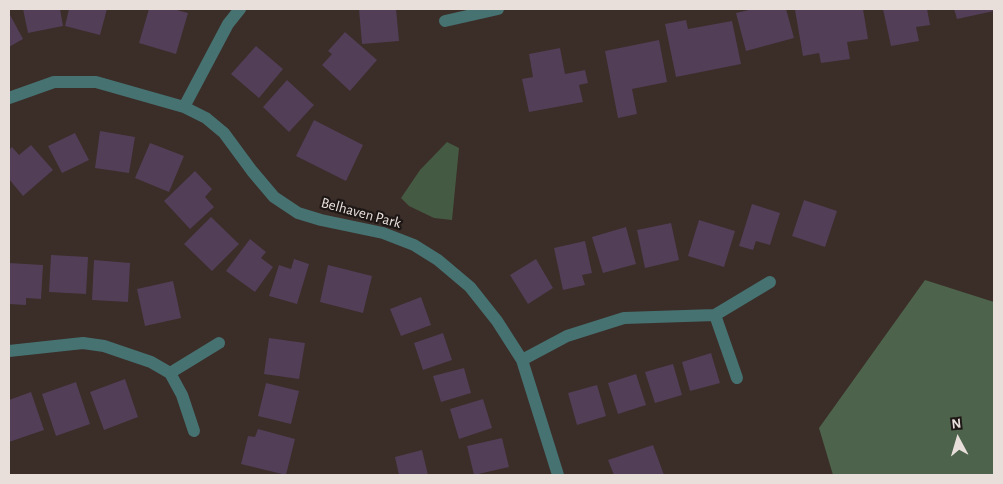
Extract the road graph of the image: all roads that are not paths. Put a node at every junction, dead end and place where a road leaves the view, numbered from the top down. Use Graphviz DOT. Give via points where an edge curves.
graph roads {
  1 [pos="240,9"];
  2 [pos="498,9"];
  3 [pos="445,21"];
  4 [pos="9,98"];
  5 [pos="184,107"];
  6 [pos="770,282"];
  7 [pos="715,315"];
  8 [pos="219,343"];
  9 [pos="9,351"];
  10 [pos="522,360"];
  11 [pos="170,374"];
  12 [pos="736,378"];
  13 [pos="194,431"];
  14 [pos="558,475"];
  1 -- 5 [label="street" via="228,24"];
  2 -- 3 [label="street"];
  4 -- 5 [label="street, Belhaven Park" via="54,82 96,82"];
  5 -- 10 [label="street, Belhaven Park" via="206,118 224,133 274,197 298,213 383,233 438,260 470,287"];
  6 -- 7 [label="street"];
  7 -- 10 [label="street" via="624,318 567,336"];
  7 -- 12 [label="street"];
  8 -- 11 [label="street"];
  9 -- 11 [label="street" via="83,343 104,346 151,362"];
  10 -- 14 [label="street, Belhaven Park"];
  11 -- 13 [label="street" via="182,395"];
}
